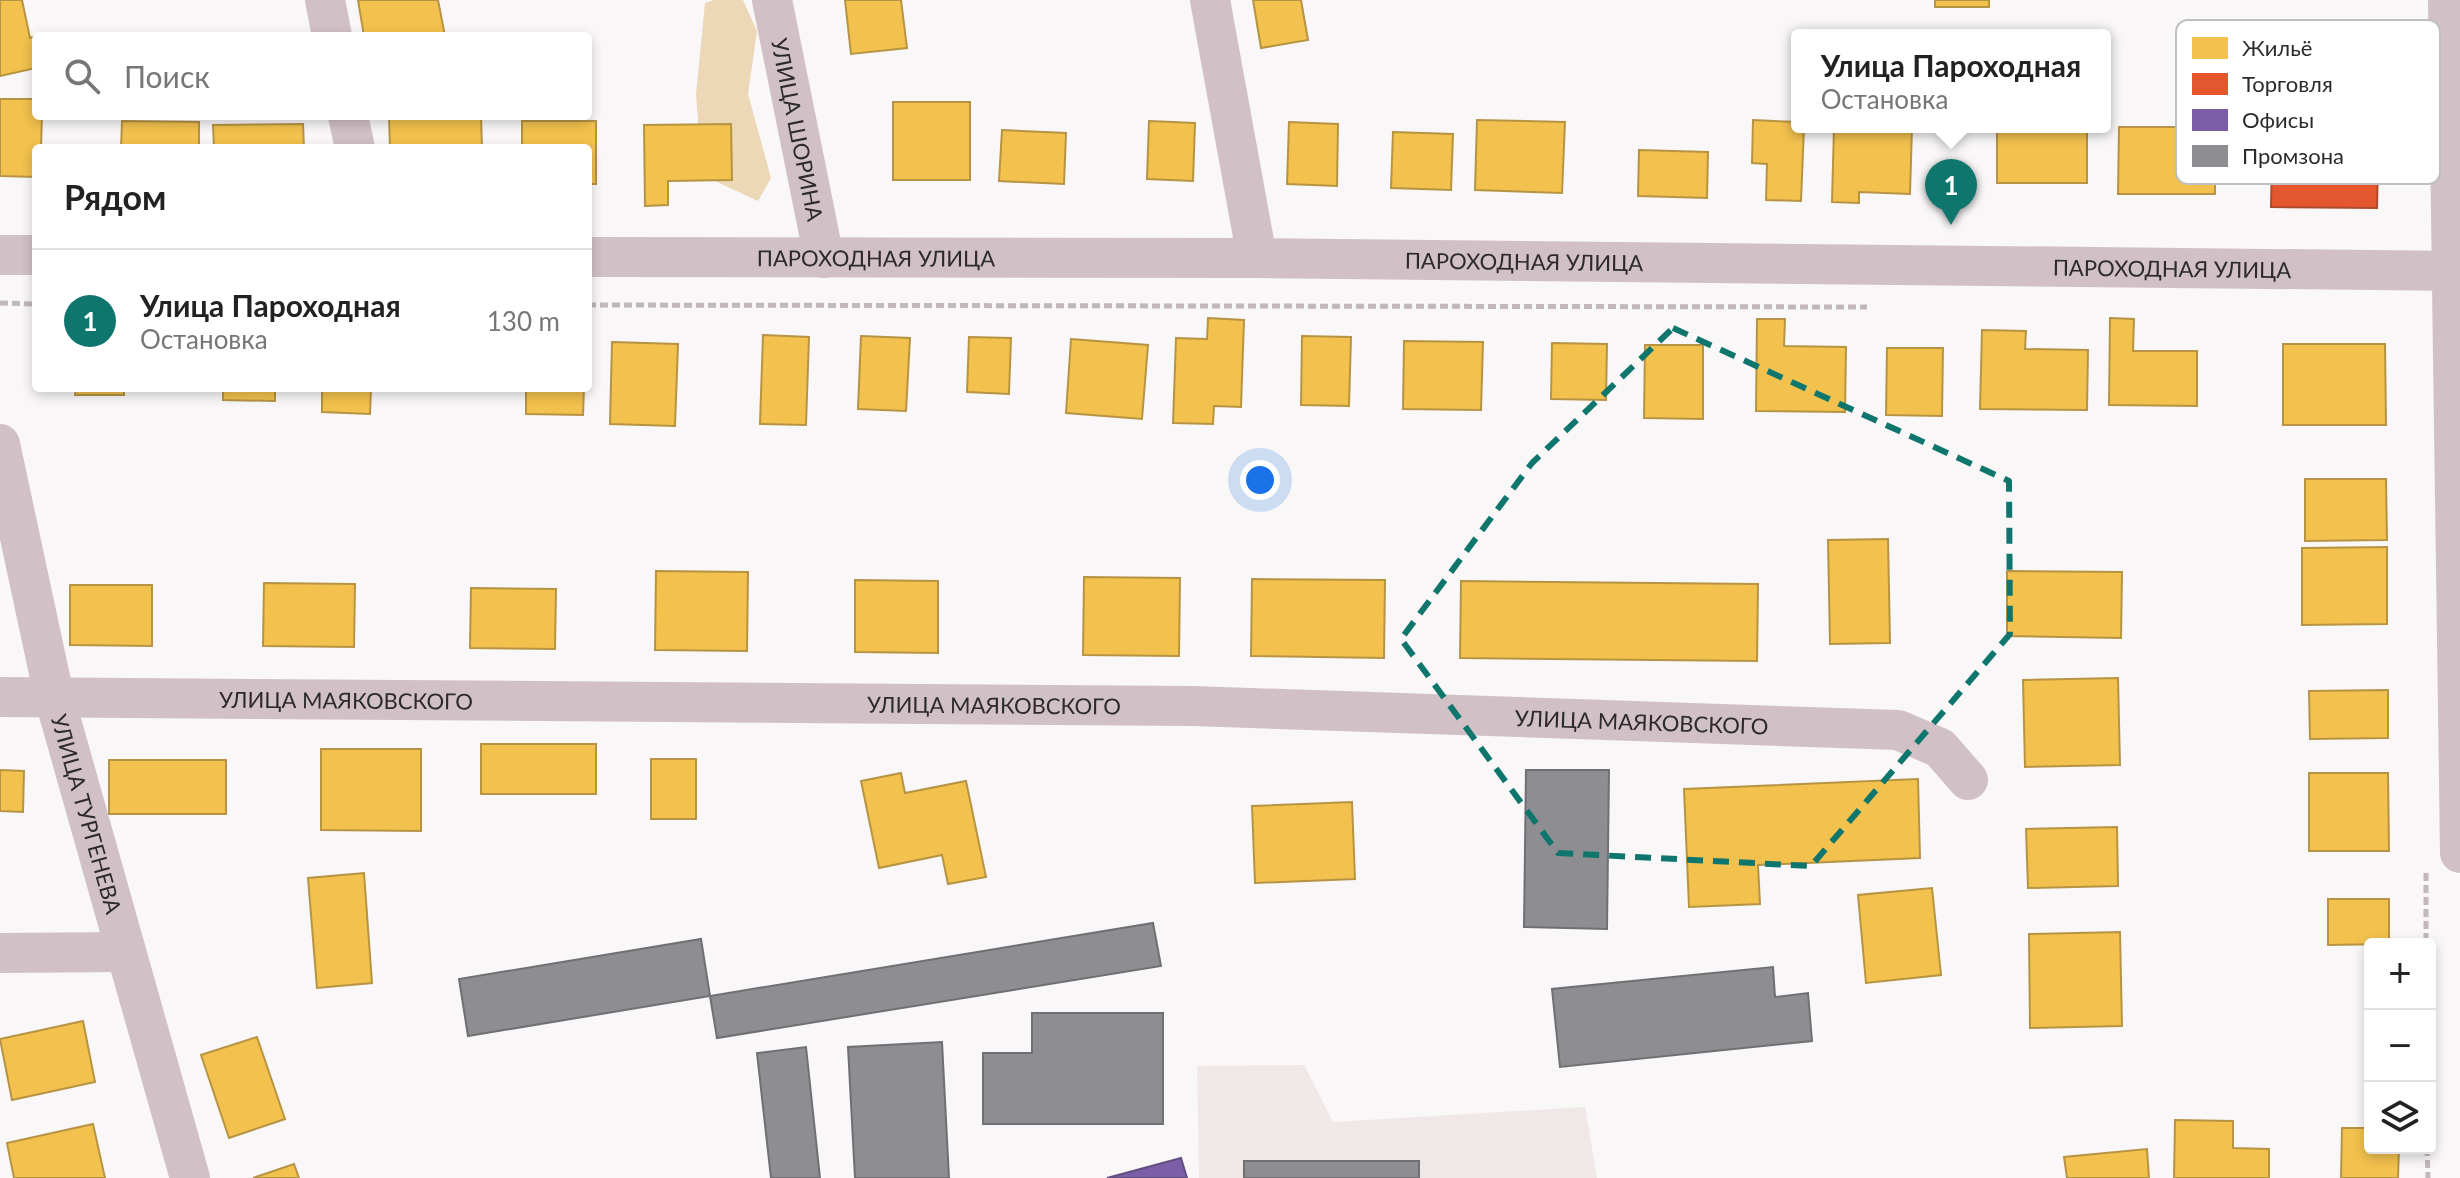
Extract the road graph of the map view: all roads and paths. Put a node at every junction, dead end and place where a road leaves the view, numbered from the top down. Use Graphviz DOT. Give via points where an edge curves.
graph roads {
  1 [pos="325,0"];
  2 [pos="772,0"];
  3 [pos="1210,0"];
  4 [pos="2448,0"];
  5 [pos="331,32"];
  6 [pos="349,120"];
  7 [pos="354,144"];
  8 [pos="0,255"];
  9 [pos="32,255"];
  10 [pos="592,257"];
  11 [pos="824,258"];
  12 [pos="1257,258"];
  13 [pos="2456,271"];
  14 [pos="0,303"];
  15 [pos="32,304"];
  16 [pos="592,305"];
  17 [pos="1867,307"];
  18 [pos="0,444"];
  19 [pos="54,696"];
  20 [pos="0,697"];
  21 [pos="1968,780"];
  22 [pos="2460,853"];
  23 [pos="125,952"];
  24 [pos="0,953"];
  25 [pos="2427,1154"];
  26 [pos="190,1178"];
  27 [pos="2428,1178"];
  1 -- 5 [label="street"];
  2 -- 11 [label="street, УЛИЦА ШОРИНА"];
  3 -- 12 [label="street"];
  4 -- 13 [label="street"];
  6 -- 7 [label="street"];
  8 -- 9 [label="street"];
  10 -- 11 [label="street, ПАРОХОДНАЯ УЛИЦА"];
  11 -- 12 [label="street, ПАРОХОДНАЯ УЛИЦА"];
  12 -- 13 [label="street, ПАРОХОДНАЯ УЛИЦА"];
  13 -- 22 [label="street"];
  14 -- 15 [label="path"];
  16 -- 17 [label="path"];
  18 -- 19 [label="street, УЛИЦА ТУРГЕНЕВА"];
  19 -- 20 [label="street, УЛИЦА МАЯКОВСКОГО"];
  19 -- 21 [label="street, УЛИЦА МАЯКОВСКОГО" via="1193,706 1898,730 1940,748"];
  19 -- 23 [label="street, УЛИЦА ТУРГЕНЕВА"];
  23 -- 24 [label="street"];
  23 -- 26 [label="street, УЛИЦА ТУРГЕНЕВА"];
  25 -- 27 [label="path"];
}
